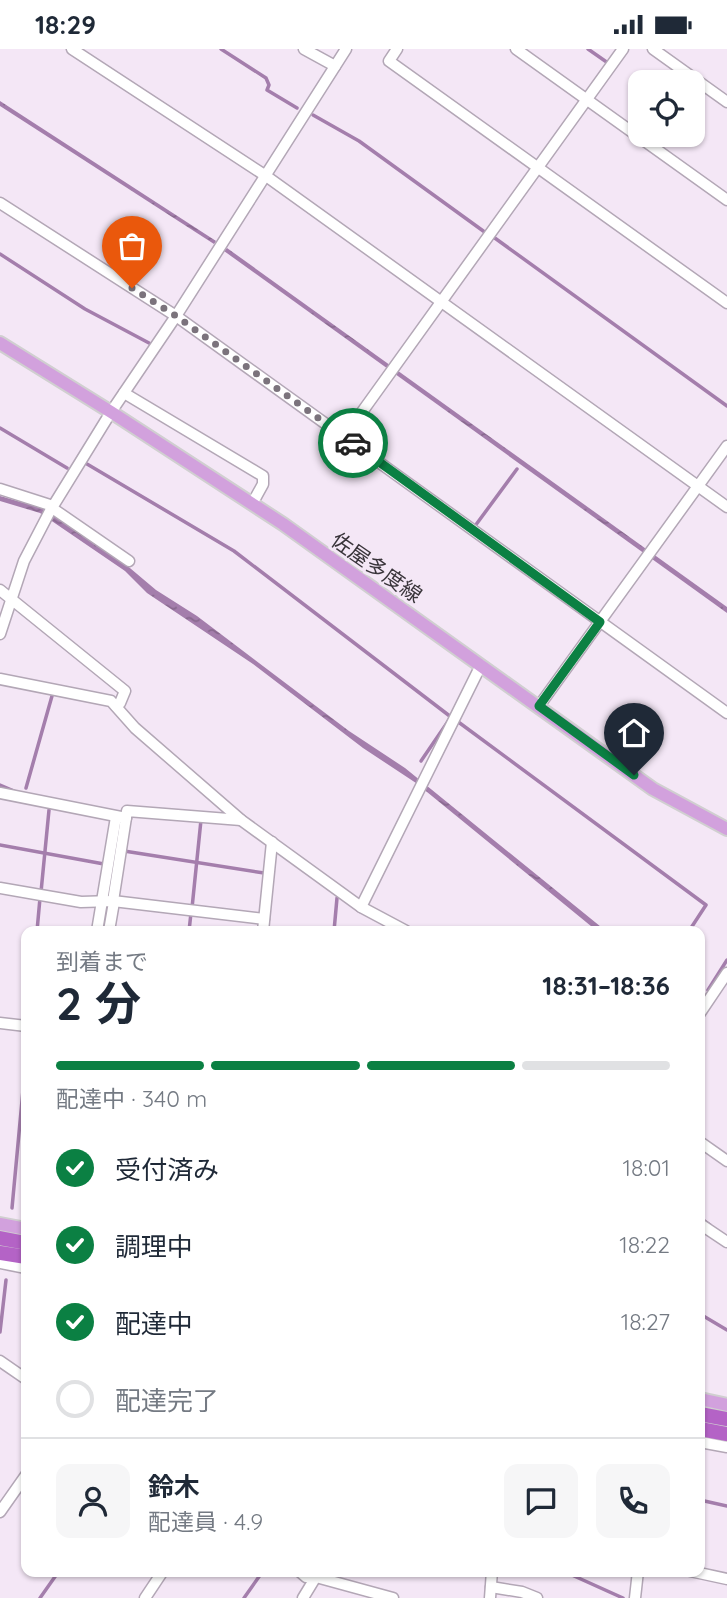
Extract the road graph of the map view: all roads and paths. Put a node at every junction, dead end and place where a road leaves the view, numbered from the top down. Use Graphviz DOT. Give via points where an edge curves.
graph roads {
  1 [pos="72,49"];
  2 [pos="304,49"];
  3 [pos="346,49"];
  4 [pos="397,49"];
  5 [pos="516,49"];
  6 [pos="624,49"];
  7 [pos="653,49"];
  8 [pos="335,67"];
  9 [pos="586,100"];
  10 [pos="727,102"];
  11 [pos="538,167"];
  12 [pos="266,176"];
  13 [pos="727,200"];
  14 [pos="0,203"];
  15 [pos="440,302"];
  16 [pos="727,303"];
  17 [pos="176,316"];
  18 [pos="0,344"];
  19 [pos="124,393"];
  20 [pos="111,412"];
  21 [pos="344,437"];
  22 [pos="727,446"];
  23 [pos="698,486"];
  24 [pos="0,489"];
  25 [pos="252,504"];
  26 [pos="727,507"];
  27 [pos="50,511"];
  28 [pos="130,561"];
  29 [pos="0,590"];
  30 [pos="11,598"];
  31 [pos="600,622"];
  32 [pos="0,634"];
  33 [pos="481,665"];
  34 [pos="0,679"];
  35 [pos="116,706"];
  36 [pos="539,706"];
  37 [pos="727,713"];
  38 [pos="0,793"];
  39 [pos="121,818"];
  40 [pos="241,820"];
  41 [pos="727,829"];
  42 [pos="272,842"];
  43 [pos="0,888"];
  44 [pos="109,902"];
  45 [pos="361,907"];
  46 [pos="264,919"];
  47 [pos="99,926"];
  48 [pos="109,926"];
  49 [pos="263,926"];
  50 [pos="397,926"];
  51 [pos="727,973"];
  52 [pos="705,1006"];
  53 [pos="0,1023"];
  54 [pos="21,1025"];
  55 [pos="705,1146"];
  56 [pos="727,1161"];
  57 [pos="0,1224"];
  58 [pos="21,1228"];
  59 [pos="705,1228"];
  60 [pos="0,1238"];
  61 [pos="21,1242"];
  62 [pos="727,1243"];
  63 [pos="0,1253"];
  64 [pos="21,1256"];
  65 [pos="0,1263"];
  66 [pos="21,1267"];
  67 [pos="0,1361"];
  68 [pos="21,1376"];
  69 [pos="705,1400"];
  70 [pos="727,1405"];
  71 [pos="705,1415"];
  72 [pos="727,1419"];
  73 [pos="705,1430"];
  74 [pos="727,1434"];
  75 [pos="705,1443"];
  76 [pos="727,1447"];
  77 [pos="21,1482"];
  78 [pos="0,1512"];
  79 [pos="705,1574"];
  80 [pos="159,1577"];
  81 [pos="316,1577"];
  82 [pos="327,1577"];
  83 [pos="492,1577"];
  84 [pos="637,1577"];
  85 [pos="727,1579"];
  86 [pos="491,1587"];
  87 [pos="145,1598"];
  88 [pos="303,1598"];
  89 [pos="393,1598"];
  90 [pos="490,1598"];
  91 [pos="537,1598"];
  92 [pos="635,1598"];
  1 -- 12 [label="street"];
  2 -- 8 [label="street"];
  3 -- 8 [label="street"];
  4 -- 11 [label="street" via="389,61"];
  5 -- 9 [label="street"];
  6 -- 9 [label="street"];
  7 -- 10 [label="street"];
  8 -- 12 [label="street"];
  9 -- 11 [label="street"];
  9 -- 13 [label="street"];
  11 -- 15 [label="street"];
  11 -- 16 [label="street"];
  12 -- 15 [label="street"];
  12 -- 17 [label="street"];
  14 -- 17 [label="street"];
  15 -- 21 [label="street"];
  15 -- 23 [label="street"];
  17 -- 19 [label="street"];
  17 -- 21 [label="street"];
  18 -- 20 [label="main road, 佐屋多度線"];
  19 -- 20 [label="street"];
  19 -- 25 [label="street" via="263,476"];
  20 -- 25 [label="main road, 佐屋多度線"];
  20 -- 27 [label="street"];
  21 -- 31 [label="street"];
  22 -- 23 [label="street"];
  23 -- 26 [label="street"];
  23 -- 31 [label="street"];
  24 -- 27 [label="street"];
  25 -- 33 [label="main road, 佐屋多度線"];
  27 -- 28 [label="street"];
  27 -- 30 [label="street"];
  29 -- 30 [label="street"];
  30 -- 32 [label="street"];
  30 -- 35 [label="street" via="125,691"];
  31 -- 36 [label="street"];
  31 -- 37 [label="street"];
  33 -- 36 [label="main road, 佐屋多度線"];
  33 -- 45 [label="street"];
  34 -- 35 [label="street" via="111,701"];
  35 -- 40 [label="street"];
  36 -- 41 [label="main road, 佐屋多度線" via="653,789"];
  38 -- 39 [label="street"];
  39 -- 40 [label="street" via="127,811"];
  39 -- 44 [label="street"];
  40 -- 42 [label="street"];
  42 -- 45 [label="street"];
  42 -- 46 [label="street"];
  43 -- 44 [label="street" via="81,902"];
  44 -- 46 [label="street"];
  44 -- 47 [label="street"];
  44 -- 48 [label="street"];
  45 -- 50 [label="street"];
  46 -- 49 [label="street"];
  51 -- 52 [label="street"];
  53 -- 54 [label="street"];
  55 -- 56 [label="street"];
  57 -- 58 [label="main road"];
  59 -- 62 [label="street"];
  60 -- 61 [label="highway"];
  63 -- 64 [label="highway"];
  65 -- 66 [label="street"];
  67 -- 68 [label="street"];
  69 -- 70 [label="main road"];
  71 -- 72 [label="highway"];
  73 -- 74 [label="highway"];
  75 -- 76 [label="street"];
  77 -- 78 [label="street"];
  79 -- 85 [label="street"];
  80 -- 87 [label="street"];
  81 -- 88 [label="street"];
  82 -- 89 [label="street"];
  83 -- 86 [label="street"];
  84 -- 92 [label="street"];
  86 -- 90 [label="street"];
  86 -- 91 [label="street"];
}
